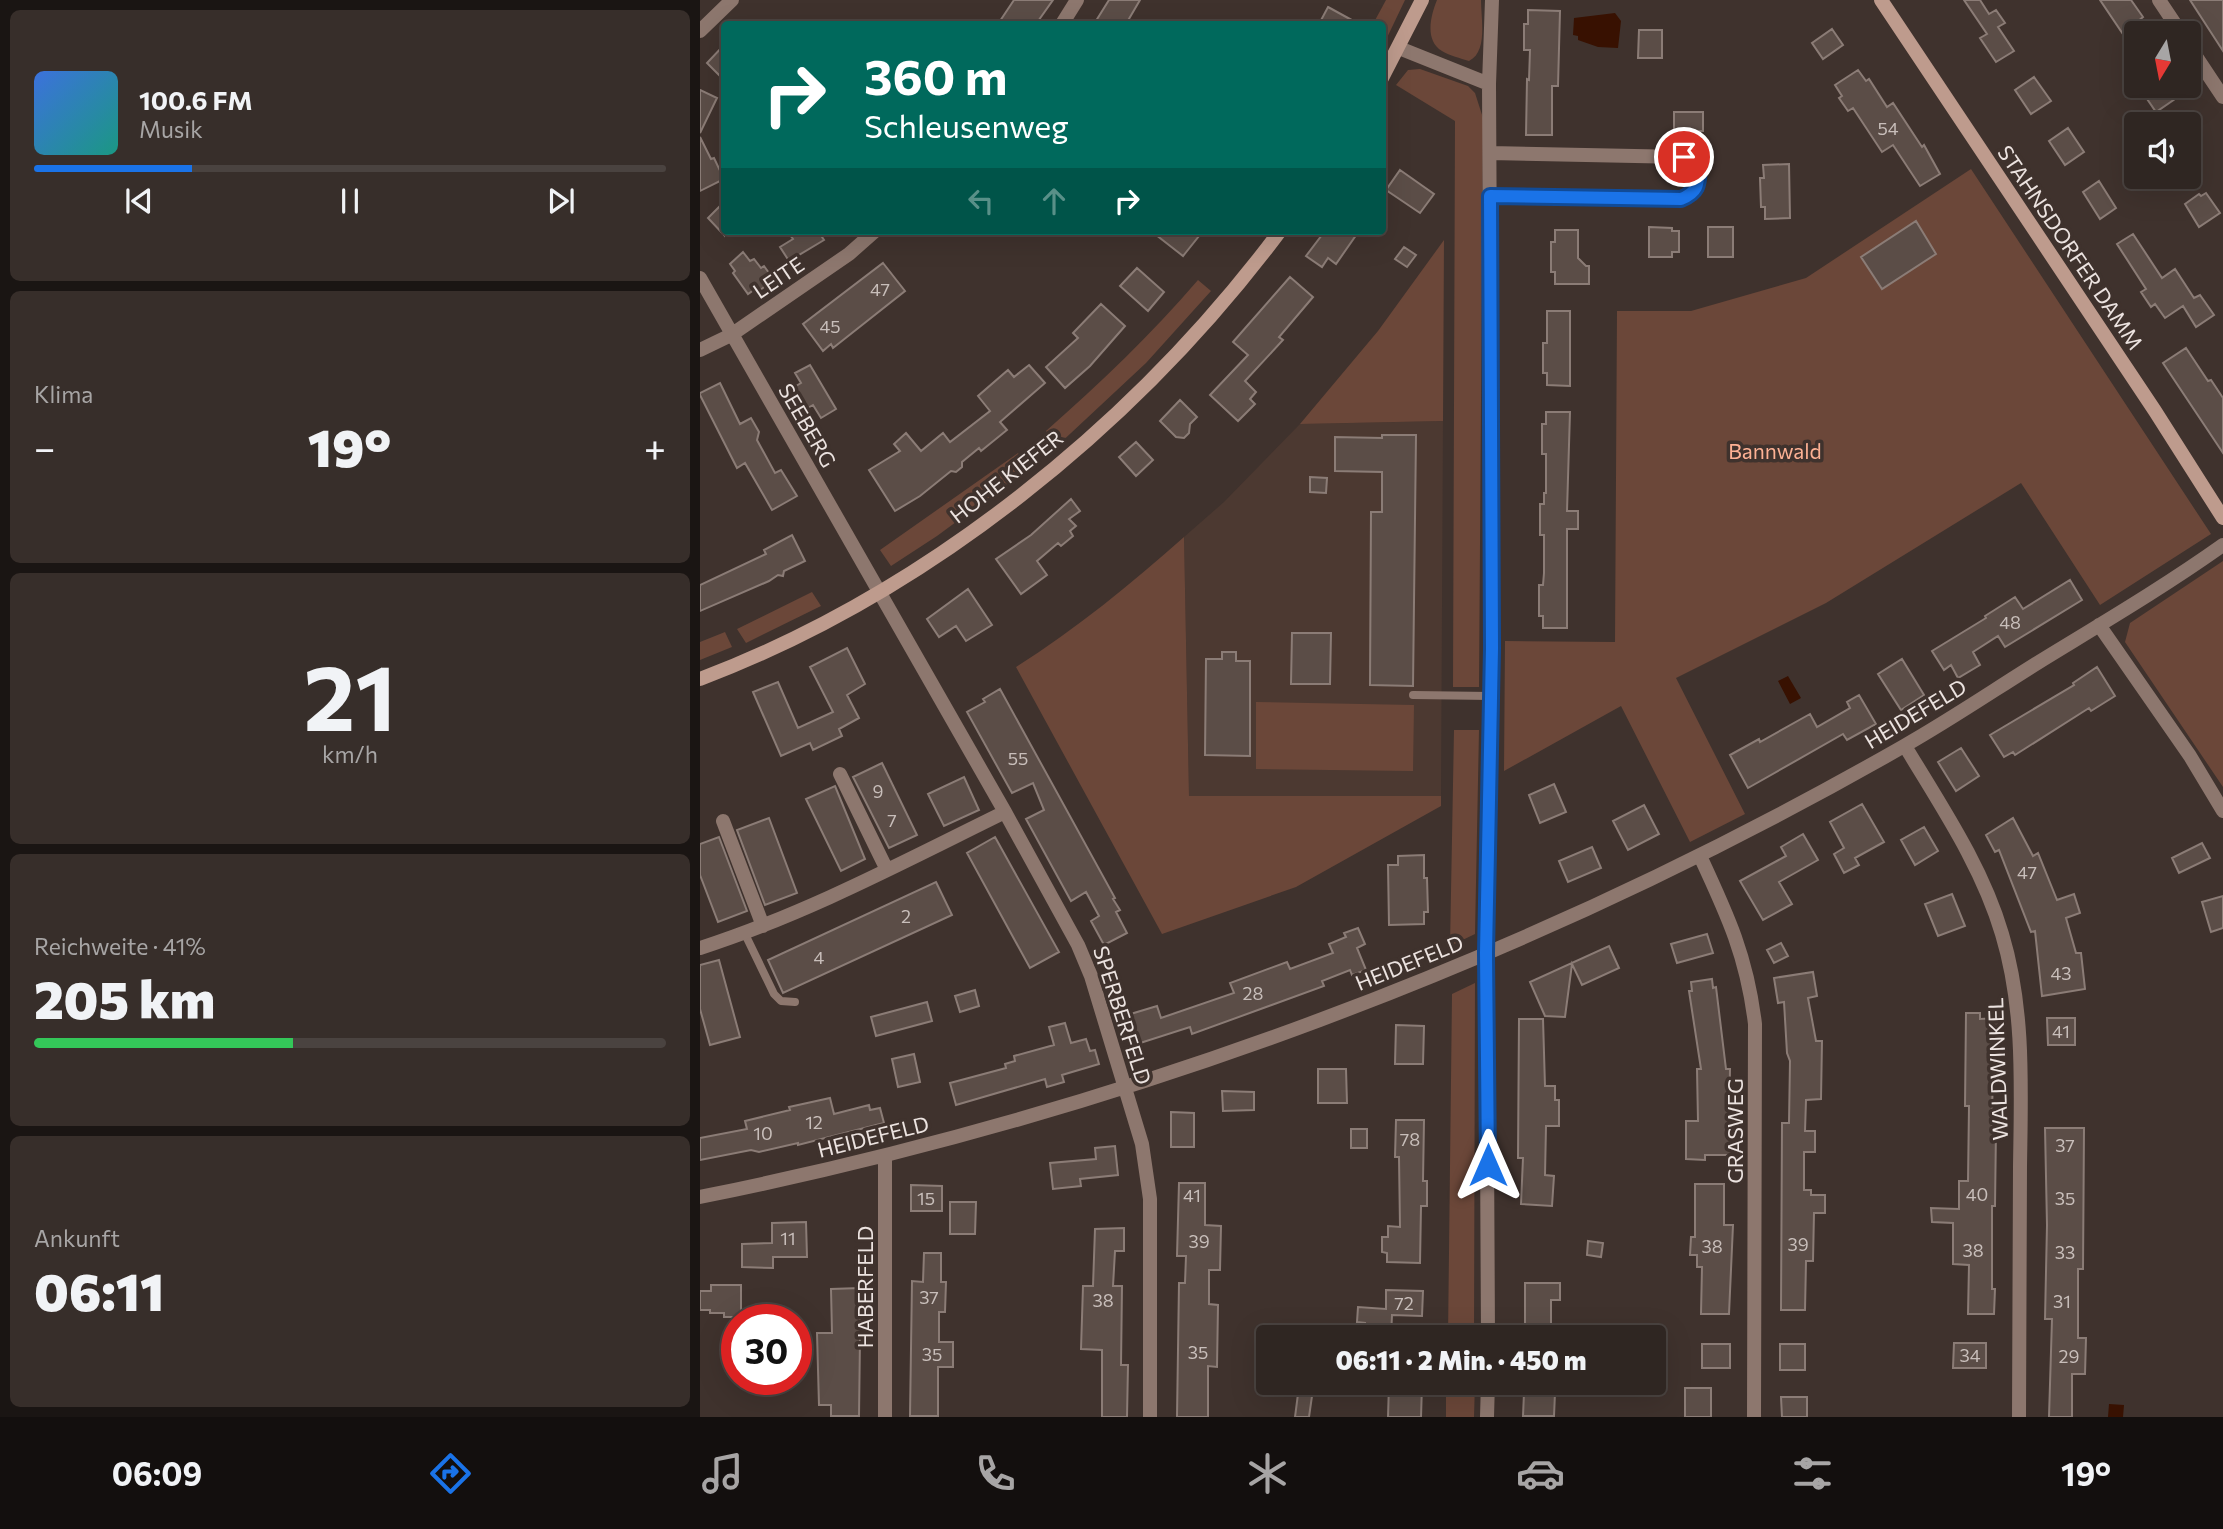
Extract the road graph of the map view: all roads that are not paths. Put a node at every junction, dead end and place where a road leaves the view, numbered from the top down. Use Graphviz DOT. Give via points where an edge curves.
graph roads {
  1 [pos="732,0"];
  2 [pos="1077,0"];
  3 [pos="1422,0"];
  4 [pos="1492,0"];
  5 [pos="1881,0"];
  6 [pos="2160,0"];
  7 [pos="1064,21"];
  8 [pos="2173,21"];
  9 [pos="700,31"];
  10 [pos="1399,48"];
  11 [pos="2202,66"];
  12 [pos="1386,71"];
  13 [pos="1489,85"];
  14 [pos="2223,97"];
  15 [pos="1489,153"];
  16 [pos="1490,196"];
  17 [pos="870,235"];
  18 [pos="1277,235"];
  19 [pos="700,278"];
  20 [pos="731,335"];
  21 [pos="700,351"];
  22 [pos="2223,518"];
  23 [pos="2223,545"];
  24 [pos="880,591"];
  25 [pos="2099,625"];
  26 [pos="700,679"];
  27 [pos="1413,695"];
  28 [pos="1491,696"];
  29 [pos="1905,746"];
  30 [pos="840,774"];
  31 [pos="2223,811"];
  32 [pos="1005,812"];
  33 [pos="723,821"];
  34 [pos="1700,856"];
  35 [pos="887,870"];
  36 [pos="763,926"];
  37 [pos="745,934"];
  38 [pos="700,948"];
  39 [pos="1486,953"];
  40 [pos="795,1002"];
  41 [pos="1126,1088"];
  42 [pos="886,1156"];
  43 [pos="700,1197"];
  44 [pos="1488,1325"];
  45 [pos="1488,1395"];
  46 [pos="885,1417"];
  47 [pos="1150,1417"];
  48 [pos="1488,1417"];
  49 [pos="1754,1417"];
  50 [pos="2019,1417"];
  1 -- 9 [label="street"];
  2 -- 7 [label="street"];
  3 -- 10 [label="street"];
  4 -- 13 [label="street"];
  5 -- 22 [label="street, STAHNSDORFER DAMM"];
  6 -- 8 [label="street"];
  10 -- 12 [label="street"];
  10 -- 13 [label="street"];
  11 -- 14 [label="street"];
  13 -- 15 [label="street"];
  15 -- 16 [label="street"];
  15 -- 16 [label="street" via="1684,157 1699,168 1698,187 1681,199"];
  16 -- 28 [label="street"];
  17 -- 20 [label="street, LEITE"];
  18 -- 24 [label="street, HOHE KIEFER" via="1207,322 1124,407 1001,512"];
  19 -- 20 [label="street, SEEBERG"];
  20 -- 21 [label="street, LEITE"];
  20 -- 24 [label="street, SEEBERG"];
  23 -- 25 [label="street, HEIDEFELD"];
  24 -- 26 [label="street, HOHE KIEFER" via="783,643"];
  24 -- 32 [label="street, SPERBERFELD"];
  25 -- 29 [label="street, HEIDEFELD"];
  25 -- 31 [label="street"];
  27 -- 28 [label="lane"];
  28 -- 39 [label="street"];
  29 -- 34 [label="street, HEIDEFELD"];
  29 -- 50 [label="street, WALDWINKEL" via="1974,863 1991,901 2017,995 2021,1064"];
  30 -- 35 [label="street"];
  32 -- 35 [label="street"];
  32 -- 41 [label="street, SPERBERFELD" via="1078,945"];
  33 -- 36 [label="street"];
  34 -- 39 [label="street, HEIDEFELD"];
  34 -- 49 [label="street, GRASWEG" via="1744,960 1755,1024"];
  35 -- 36 [label="street"];
  36 -- 37 [label="street"];
  37 -- 38 [label="street"];
  37 -- 40 [label="lane" via="774,994 781,1001"];
  39 -- 41 [label="street, HEIDEFELD" via="1278,1037"];
  39 -- 44 [label="street"];
  41 -- 42 [label="street, HEIDEFELD"];
  41 -- 47 [label="street, SPERBERFELD" via="1142,1144 1150,1199"];
  42 -- 43 [label="street, HEIDEFELD"];
  42 -- 46 [label="street, HABERFELD"];
  45 -- 48 [label="street"];
}
